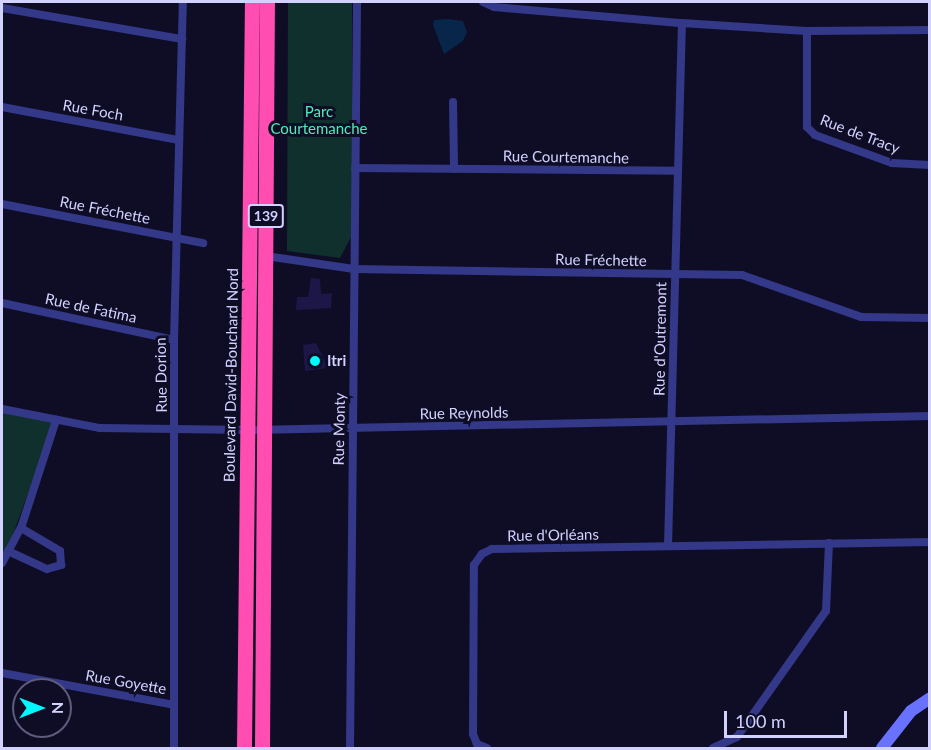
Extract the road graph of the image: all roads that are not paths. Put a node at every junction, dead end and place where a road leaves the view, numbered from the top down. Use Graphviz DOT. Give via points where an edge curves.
graph roads {
  1 [pos="183,2"];
  2 [pos="252,2"];
  3 [pos="267,2"];
  4 [pos="357,2"];
  5 [pos="483,2"];
  6 [pos="2,8"];
  7 [pos="682,23"];
  8 [pos="930,30"];
  9 [pos="807,31"];
  10 [pos="182,39"];
  11 [pos="453,102"];
  12 [pos="2,107"];
  13 [pos="179,140"];
  14 [pos="930,165"];
  15 [pos="355,168"];
  16 [pos="454,169"];
  17 [pos="678,171"];
  18 [pos="2,204"];
  19 [pos="176,238"];
  20 [pos="203,243"];
  21 [pos="266,256"];
  22 [pos="354,269"];
  23 [pos="675,275"];
  24 [pos="2,303"];
  25 [pos="930,318"];
  26 [pos="174,340"];
  27 [pos="2,409"];
  28 [pos="930,416"];
  29 [pos="56,420"];
  30 [pos="671,421"];
  31 [pos="176,428"];
  32 [pos="353,429"];
  33 [pos="248,430"];
  34 [pos="264,430"];
  35 [pos="21,528"];
  36 [pos="930,542"];
  37 [pos="829,543"];
  38 [pos="668,546"];
  39 [pos="8,551"];
  40 [pos="2,563"];
  41 [pos="2,673"];
  42 [pos="930,698"];
  43 [pos="174,705"];
  44 [pos="174,748"];
  45 [pos="244,748"];
  46 [pos="262,748"];
  47 [pos="350,748"];
  48 [pos="487,748"];
  49 [pos="713,748"];
  50 [pos="882,748"];
  1 -- 10 [label="street, Rue Dorion"];
  2 -- 33 [label="highway, Boulevard David-Bouchard Nord / 139"];
  3 -- 21 [label="highway, 139"];
  4 -- 15 [label="street, Rue Monty"];
  5 -- 7 [label="street" via="494,7"];
  6 -- 10 [label="street"];
  7 -- 9 [label="street"];
  7 -- 17 [label="street, Rue d'Outremont"];
  8 -- 9 [label="street"];
  9 -- 14 [label="street, Rue de Tracy" via="807,127 815,135 892,163"];
  10 -- 13 [label="street, Rue Dorion"];
  11 -- 16 [label="street"];
  12 -- 13 [label="street, Rue Foch"];
  13 -- 19 [label="street, Rue Dorion"];
  15 -- 16 [label="street, Rue Courtemanche"];
  15 -- 22 [label="street, Rue Monty"];
  16 -- 17 [label="street, Rue Courtemanche"];
  17 -- 23 [label="street, Rue d'Outremont"];
  18 -- 19 [label="street, Rue Fréchette"];
  19 -- 20 [label="street, Rue Fréchette"];
  19 -- 26 [label="street, Rue Dorion"];
  21 -- 22 [label="street, Rue Fréchette"];
  21 -- 34 [label="highway, 139"];
  22 -- 23 [label="street, Rue Fréchette"];
  22 -- 32 [label="street, Rue Monty"];
  23 -- 25 [label="street, Rue Fréchette" via="742,275 861,317"];
  23 -- 30 [label="street, Rue d'Outremont"];
  24 -- 26 [label="street, Rue de Fatima"];
  26 -- 31 [label="street, Rue Dorion"];
  27 -- 29 [label="street, Rue Reynolds"];
  28 -- 30 [label="street, Rue Reynolds"];
  29 -- 31 [label="street, Rue Reynolds" via="100,428"];
  29 -- 35 [label="street"];
  30 -- 32 [label="street, Rue Reynolds"];
  30 -- 38 [label="street, Rue d'Outremont"];
  31 -- 33 [label="street, Rue Reynolds"];
  31 -- 43 [label="street, Rue Dorion"];
  32 -- 34 [label="street, Rue Reynolds"];
  32 -- 47 [label="street, Rue Monty"];
  33 -- 34 [label="street, Rue Reynolds"];
  33 -- 45 [label="highway, Boulevard David-Bouchard Nord / 139"];
  34 -- 46 [label="highway, 139"];
  35 -- 39 [label="street"];
  35 -- 39 [label="street" via="60,551 61,565 46,569"];
  36 -- 37 [label="street, Rue d'Orléans"];
  37 -- 38 [label="street, Rue d'Orléans"];
  37 -- 49 [label="street" via="826,611 737,737"];
  38 -- 48 [label="street, Rue d'Orléans" via="492,549 482,554 474,565 473,735 477,744"];
  39 -- 40 [label="street"];
  41 -- 43 [label="street, Rue Goyette"];
  42 -- 50 [label="street" via="911,711"];
  43 -- 44 [label="street, Rue Dorion"];
}
